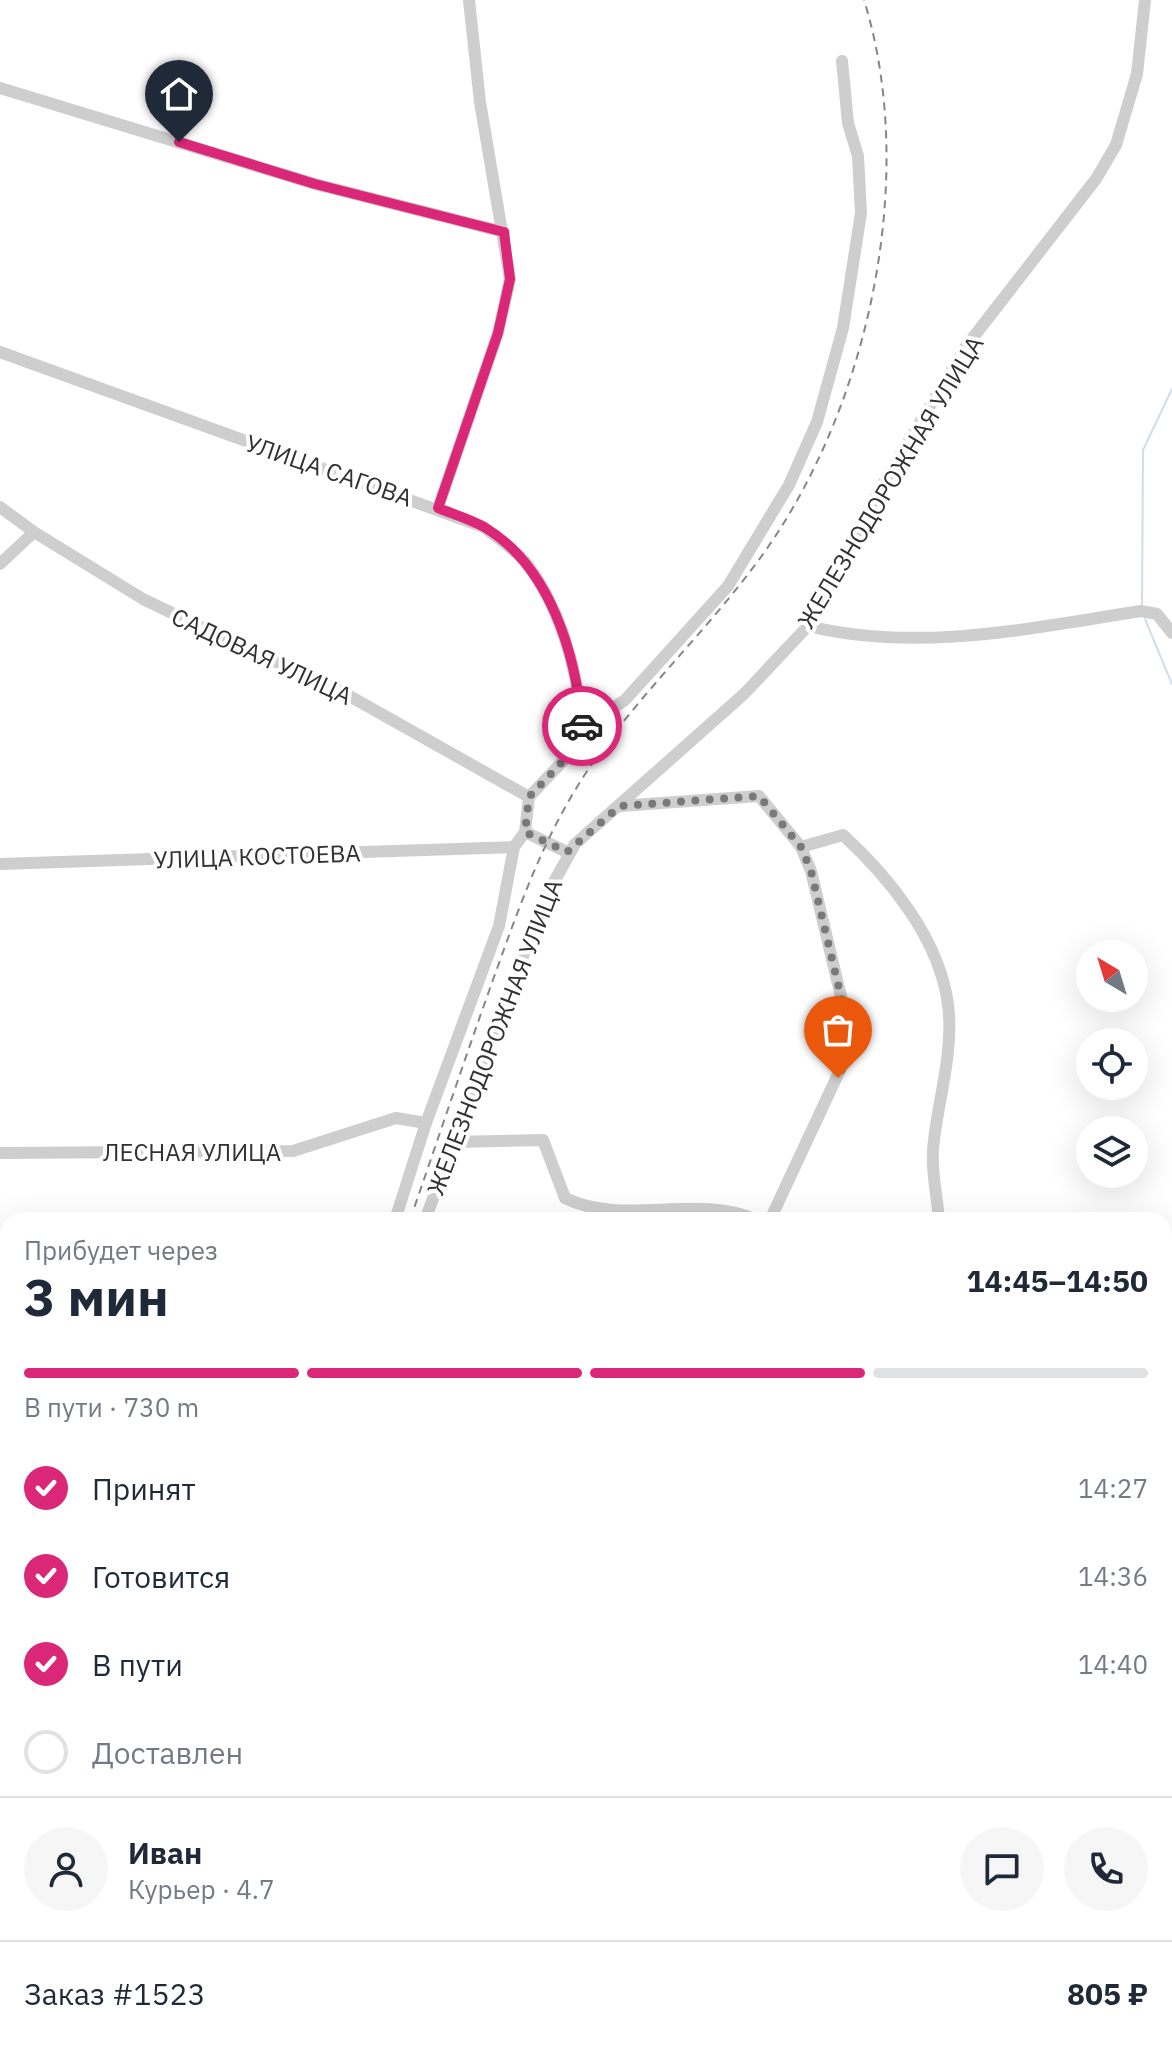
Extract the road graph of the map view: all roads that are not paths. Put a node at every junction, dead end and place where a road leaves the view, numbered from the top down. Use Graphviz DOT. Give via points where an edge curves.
graph roads {
  1 [pos="469,0"];
  2 [pos="1145,0"];
  3 [pos="842,61"];
  4 [pos="0,88"];
  5 [pos="504,232"];
  6 [pos="0,352"];
  7 [pos="0,507"];
  8 [pos="438,508"];
  9 [pos="34,532"];
  10 [pos="0,564"];
  11 [pos="808,626"];
  12 [pos="1172,633"];
  13 [pos="583,728"];
  14 [pos="529,797"];
  15 [pos="620,806"];
  16 [pos="525,832"];
  17 [pos="514,847"];
  18 [pos="801,847"];
  19 [pos="567,852"];
  20 [pos="0,864"];
  21 [pos="426,1123"];
  22 [pos="453,1142"];
  23 [pos="0,1153"];
  24 [pos="398,1212"];
  25 [pos="428,1212"];
  26 [pos="738,1212"];
  27 [pos="774,1212"];
  28 [pos="938,1212"];
  1 -- 5 [label="street" via="480,102"];
  2 -- 11 [label="street, ЖЕЛЕЗНОДОРОЖНАЯ УЛИЦА" via="1137,74 1116,145 965,348 877,494"];
  3 -- 13 [label="street" via="848,123 858,156 861,213 843,328 817,422 789,485 728,586 625,700"];
  4 -- 5 [label="street" via="315,184"];
  5 -- 8 [label="street" via="510,279 498,333"];
  6 -- 8 [label="street, УЛИЦА САГОВА"];
  7 -- 9 [label="street, САДОВАЯ УЛИЦА"];
  8 -- 13 [label="street, УЛИЦА САГОВА" via="484,527 526,563 558,619 579,684"];
  9 -- 10 [label="street"];
  9 -- 14 [label="street, САДОВАЯ УЛИЦА" via="143,599 321,680"];
  11 -- 12 [label="street" via="845,635 929,639 1141,611 1157,614"];
  11 -- 15 [label="street, ЖЕЛЕЗНОДОРОЖНАЯ УЛИЦА" via="744,694"];
  13 -- 14 [label="street" via="563,761"];
  14 -- 16 [label="street"];
  15 -- 18 [label="street" via="759,796"];
  15 -- 19 [label="street, ЖЕЛЕЗНОДОРОЖНАЯ УЛИЦА"];
  16 -- 17 [label="street"];
  16 -- 19 [label="street"];
  17 -- 20 [label="street, УЛИЦА КОСТОЕВА"];
  17 -- 21 [label="street" via="499,926"];
  18 -- 27 [label="street" via="843,1005 847,1055"];
  18 -- 28 [label="street" via="843,835 903,903 933,953 948,1006 933,1143"];
  19 -- 22 [label="street, ЖЕЛЕЗНОДОРОЖНАЯ УЛИЦА"];
  21 -- 23 [label="street, ЛЕСНАЯ УЛИЦА" via="396,1118 293,1151"];
  21 -- 24 [label="street"];
  22 -- 25 [label="street, ЖЕЛЕЗНОДОРОЖНАЯ УЛИЦА"];
  22 -- 26 [label="street" via="543,1140 565,1198 587,1209 707,1207"];
}
